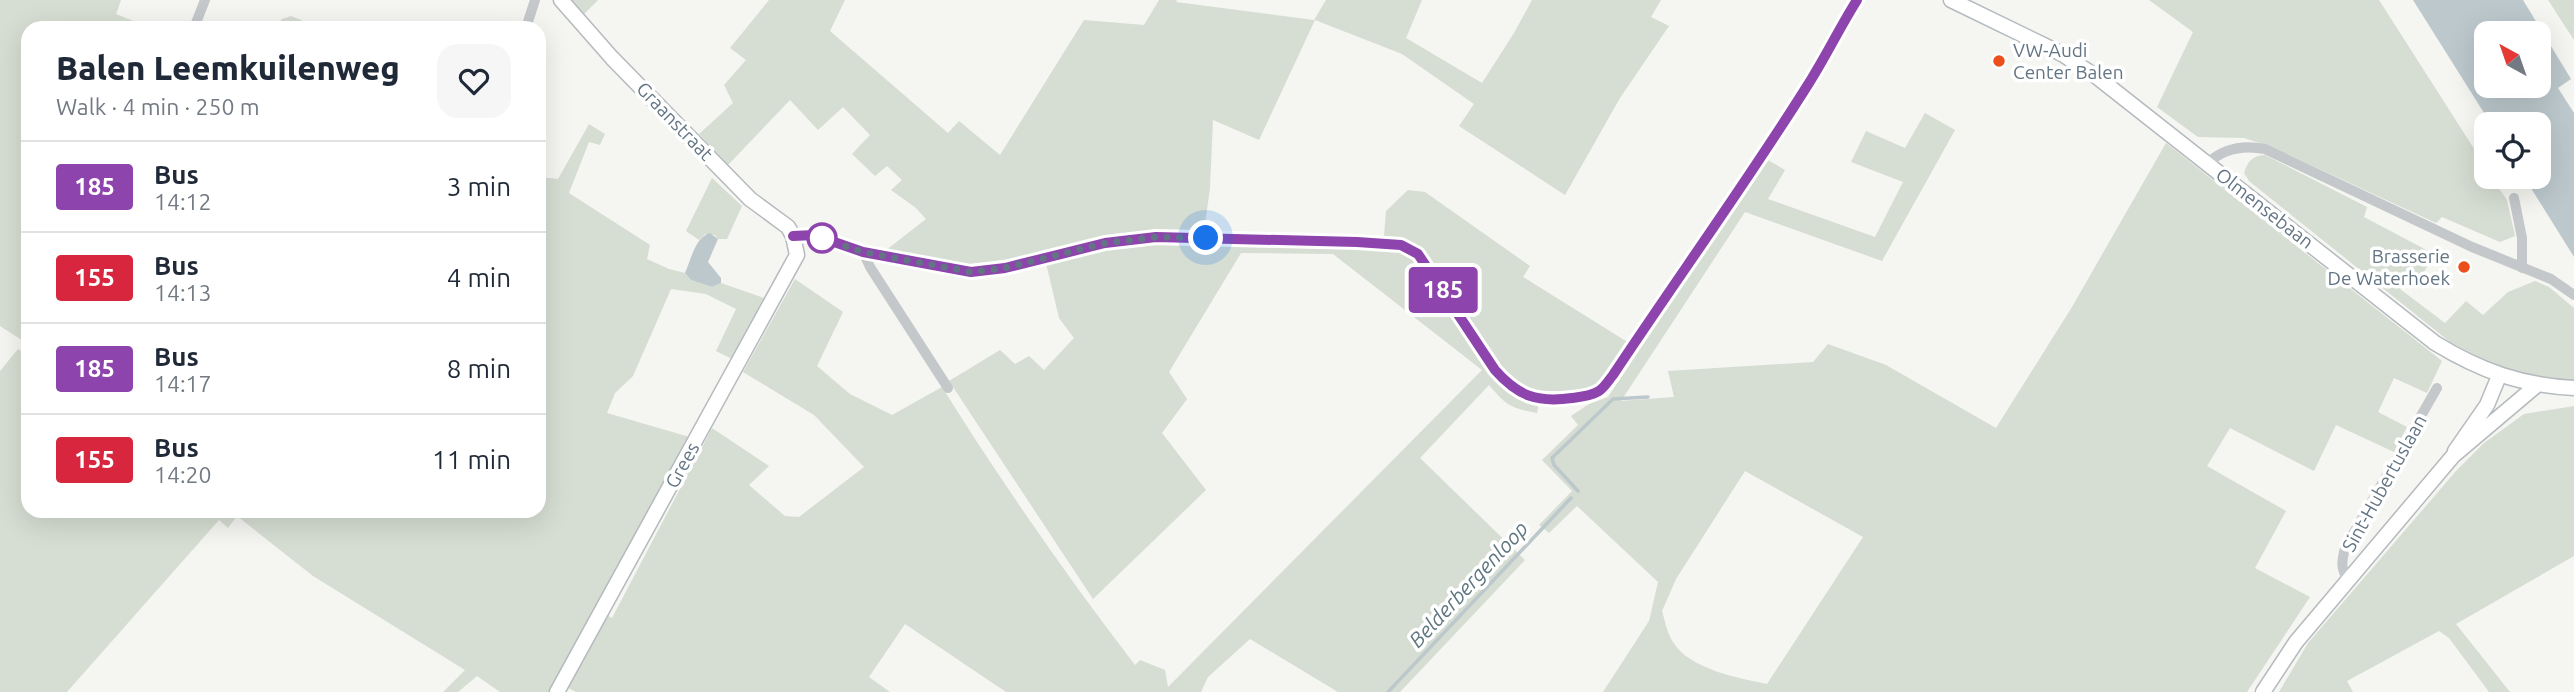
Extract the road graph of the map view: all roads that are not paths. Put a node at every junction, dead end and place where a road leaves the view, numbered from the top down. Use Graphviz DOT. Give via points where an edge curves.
graph roads {
  1 [pos="205,0"];
  2 [pos="535,0"];
  3 [pos="561,0"];
  4 [pos="1857,0"];
  5 [pos="1951,0"];
  6 [pos="197,21"];
  7 [pos="528,21"];
  8 [pos="2208,163"];
  9 [pos="2514,198"];
  10 [pos="793,236"];
  11 [pos="863,252"];
  12 [pos="2522,268"];
  13 [pos="2574,295"];
  14 [pos="2499,376"];
  15 [pos="2537,385"];
  16 [pos="948,388"];
  17 [pos="2437,388"];
  18 [pos="2574,388"];
  19 [pos="2453,456"];
  20 [pos="2348,579"];
  21 [pos="557,692"];
  22 [pos="2263,692"];
  1 -- 6 [label="street"];
  2 -- 7 [label="street"];
  3 -- 10 [label="street, Graanstraat" via="750,199 788,227"];
  4 -- 11 [label="street" via="1759,160 1613,375 1599,391 1586,396 1536,398 1504,380 1418,254 1401,245 1156,237 1105,243 971,272"];
  5 -- 8 [label="street, Olmensebaan" via="2062,54"];
  8 -- 12 [label="street, Olmensebaan" via="2233,149 2266,149"];
  8 -- 14 [label="street, Olmensebaan" via="2435,343"];
  9 -- 12 [label="street"];
  10 -- 11 [label="street" via="814,235"];
  10 -- 21 [label="street, Grees" via="796,261"];
  11 -- 16 [label="street"];
  12 -- 13 [label="street, Olmensebaan" via="2551,279"];
  14 -- 15 [label="street, Olmensebaan"];
  14 -- 19 [label="street, Sint-Hubertuslaan" via="2487,405"];
  15 -- 18 [label="street, Olmensebaan"];
  15 -- 19 [label="street, Sint-Hubertuslaan"];
  17 -- 20 [label="street, Sint-Hubertuslaan" via="2345,548 2343,572"];
  19 -- 20 [label="street, Sint-Hubertuslaan"];
  20 -- 22 [label="street, Sint-Hubertuslaan" via="2296,642"];
}
